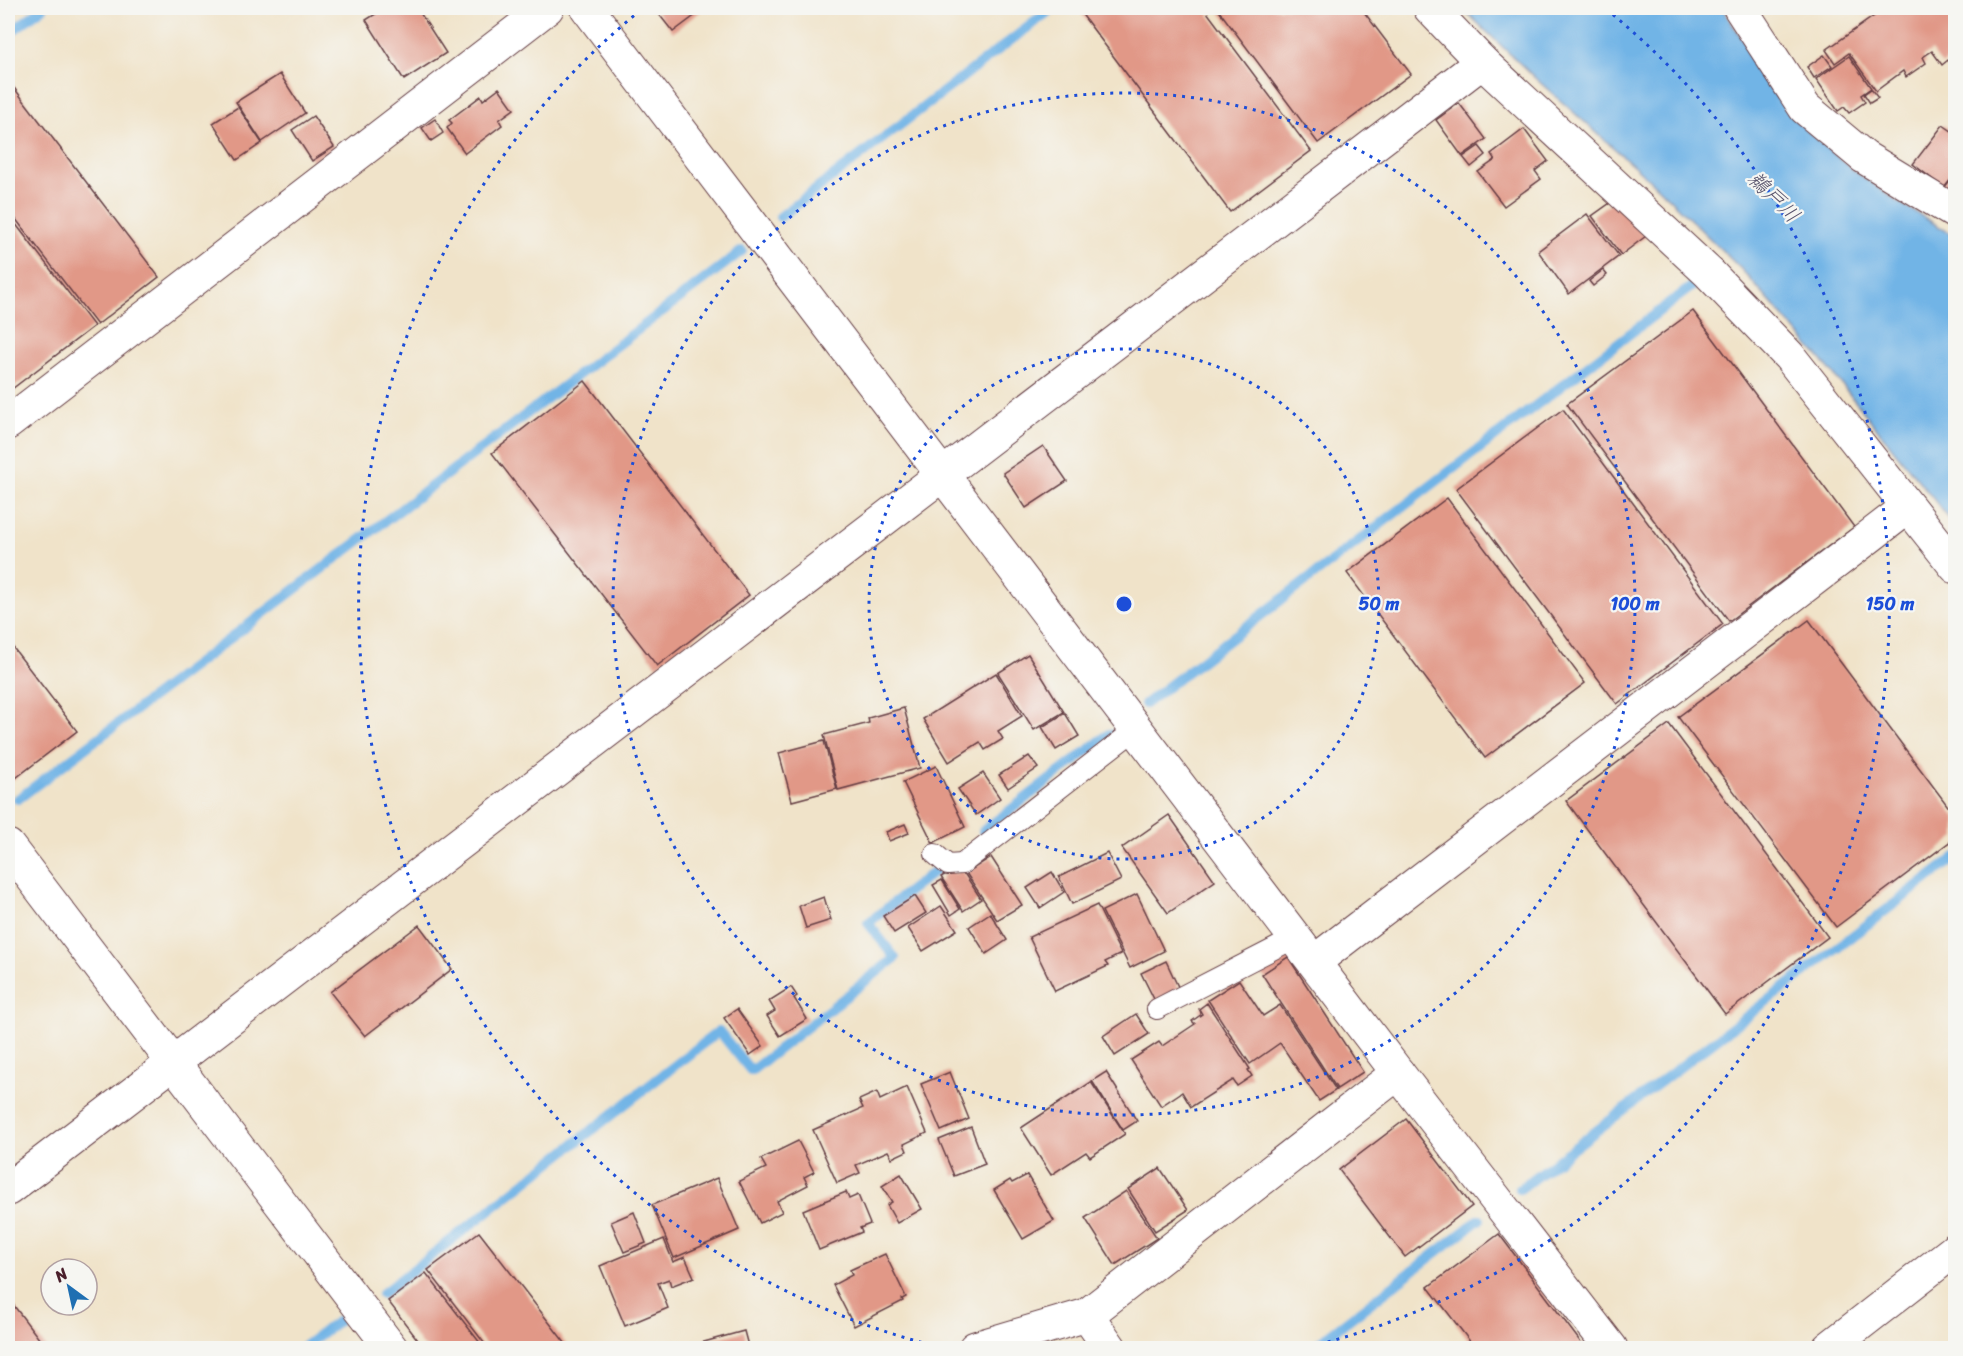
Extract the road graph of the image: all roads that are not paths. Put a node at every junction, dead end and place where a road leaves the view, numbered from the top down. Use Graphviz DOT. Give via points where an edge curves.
graph roads {
  1 [pos="547,8"];
  2 [pos="586,8"];
  3 [pos="1430,8"];
  4 [pos="1740,8"];
  5 [pos="1482,62"];
  6 [pos="1956,213"];
  7 [pos="8,423"];
  8 [pos="943,475"];
  9 [pos="1908,507"];
  10 [pos="1956,567"];
  11 [pos="1136,729"];
  12 [pos="8,846"];
  13 [pos="935,854"];
  14 [pos="1304,950"];
  15 [pos="1157,1009"];
  16 [pos="173,1062"];
  17 [pos="1398,1073"];
  18 [pos="8,1189"];
  19 [pos="1956,1250"];
  20 [pos="1087,1315"];
  21 [pos="391,1348"];
  22 [pos="975,1348"];
  23 [pos="1110,1348"];
  24 [pos="1611,1348"];
  25 [pos="1829,1348"];
  1 -- 7 [label="street"];
  2 -- 8 [label="street"];
  3 -- 5 [label="street"];
  4 -- 6 [label="street" via="1805,108 1864,157"];
  5 -- 8 [label="street"];
  5 -- 9 [label="street" via="1709,273 1789,356"];
  8 -- 11 [label="street"];
  8 -- 16 [label="street"];
  9 -- 10 [label="street"];
  9 -- 14 [label="street"];
  11 -- 13 [label="lane" via="962,864 948,865"];
  11 -- 14 [label="street"];
  12 -- 16 [label="street"];
  14 -- 15 [label="lane"];
  14 -- 17 [label="street"];
  16 -- 18 [label="street"];
  16 -- 21 [label="street"];
  17 -- 20 [label="street"];
  17 -- 24 [label="street"];
  19 -- 25 [label="street"];
  20 -- 22 [label="street"];
  20 -- 23 [label="street"];
}
